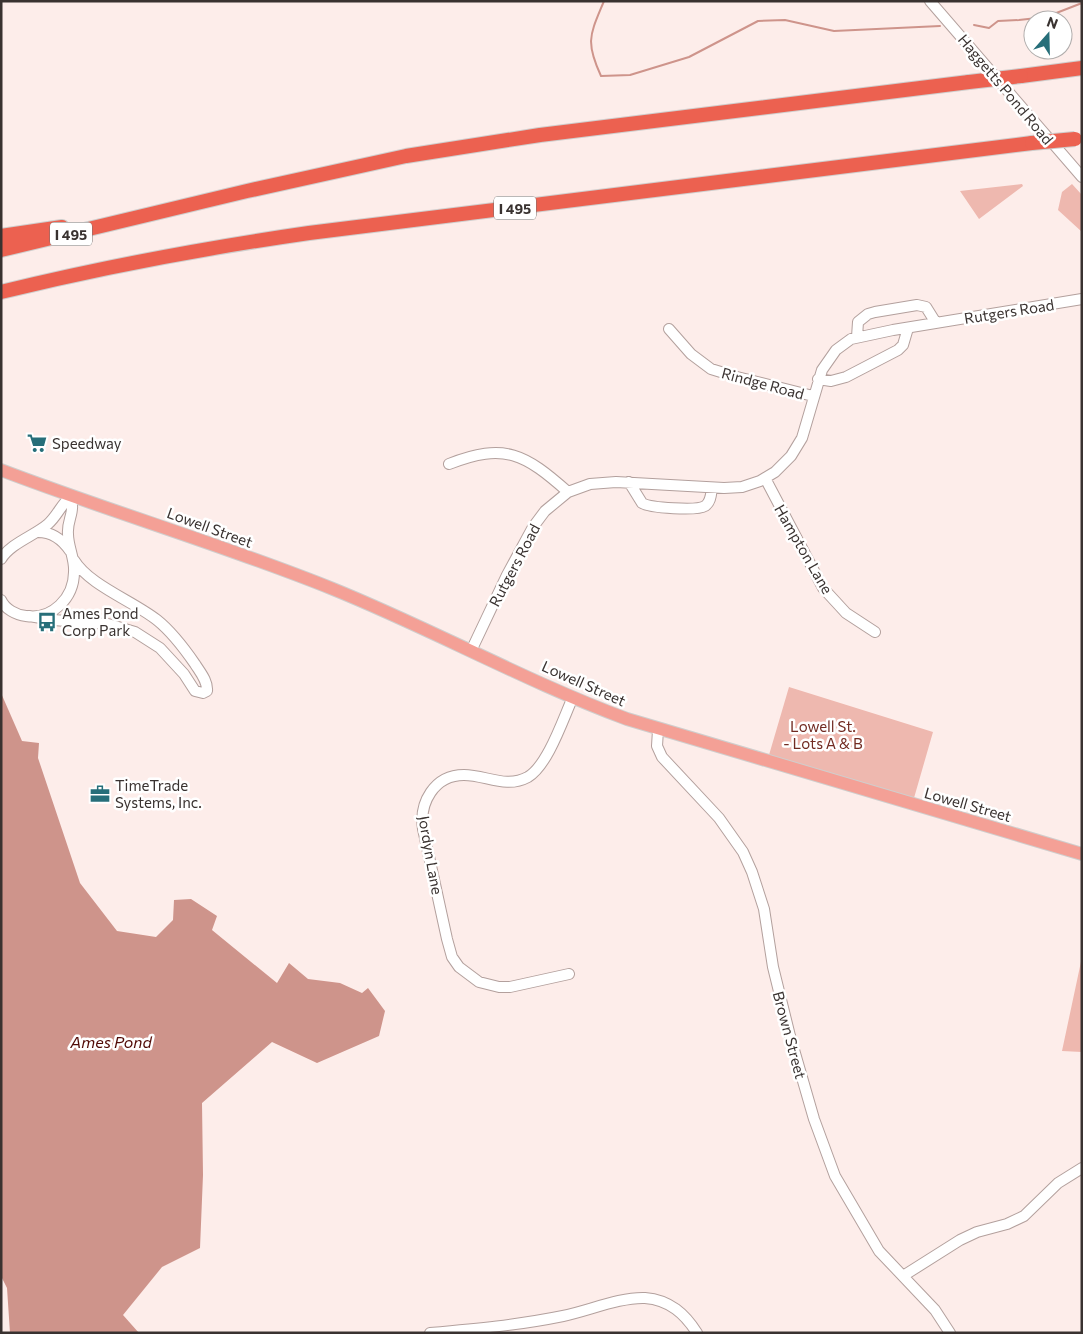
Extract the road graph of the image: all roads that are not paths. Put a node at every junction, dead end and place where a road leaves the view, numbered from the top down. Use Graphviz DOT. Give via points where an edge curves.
graph roads {
  1 [pos="930,1"];
  2 [pos="1082,68"];
  3 [pos="1078,138"];
  4 [pos="1082,177"];
  5 [pos="140,217"];
  6 [pos="1,236"];
  7 [pos="1,250"];
  8 [pos="1,292"];
  9 [pos="1082,299"];
  10 [pos="936,323"];
  11 [pos="908,328"];
  12 [pos="669,329"];
  13 [pos="857,337"];
  14 [pos="818,379"];
  15 [pos="813,396"];
  16 [pos="448,464"];
  17 [pos="1,470"];
  18 [pos="765,478"];
  19 [pos="629,482"];
  20 [pos="712,488"];
  21 [pos="568,492"];
  22 [pos="70,496"];
  23 [pos="38,532"];
  24 [pos="72,556"];
  25 [pos="2,558"];
  26 [pos="2,604"];
  27 [pos="29,616"];
  28 [pos="875,632"];
  29 [pos="471,650"];
  30 [pos="573,697"];
  31 [pos="658,730"];
  32 [pos="1082,854"];
  33 [pos="569,974"];
  34 [pos="1082,1168"];
  35 [pos="903,1276"];
  36 [pos="430,1333"];
  37 [pos="697,1333"];
  38 [pos="950,1333"];
  1 -- 4 [label="street, Haggetts Pond Road"];
  2 -- 5 [label="highway, I 495, bridge" via="469,146 349,168"];
  3 -- 8 [label="highway, I 495, bridge" via="233,244 94,270"];
  5 -- 6 [label="highway"];
  5 -- 7 [label="highway, I 495"];
  9 -- 10 [label="street, Rutgers Road"];
  10 -- 11 [label="street, Rutgers Road"];
  10 -- 13 [label="street" via="926,307 917,305 868,314 858,322"];
  11 -- 13 [label="street, Rutgers Road"];
  11 -- 14 [label="street" via="898,350 846,377 831,381"];
  12 -- 15 [label="street, Rindge Road" via="691,354 711,369"];
  13 -- 14 [label="street, Rutgers Road" via="834,352"];
  14 -- 15 [label="street, Rutgers Road"];
  15 -- 18 [label="street, Rutgers Road" via="797,448 788,460"];
  16 -- 21 [label="street" via="469,456 509,453 531,462"];
  17 -- 22 [label="main road, Lowell Street"];
  18 -- 20 [label="street, Rutgers Road" via="742,487"];
  18 -- 28 [label="street, Hampton Lane" via="823,588 846,613"];
  19 -- 20 [label="street, Rutgers Road"];
  19 -- 20 [label="street" via="642,503 652,506 701,508 708,503"];
  19 -- 21 [label="street, Rutgers Road" via="590,484"];
  21 -- 29 [label="street, Rutgers Road" via="545,511 533,527"];
  22 -- 23 [label="street" via="56,516"];
  22 -- 24 [label="street" via="72,508 68,536"];
  22 -- 29 [label="main road, Lowell Street" via="321,584"];
  23 -- 24 [label="street" via="53,535"];
  23 -- 25 [label="street"];
  24 -- 27 [label="street" via="73,583 66,598 45,615"];
  24 -- 27 [label="street" via="78,567 92,578 166,628 206,681 207,691 203,694 196,691 165,652 135,632 108,624"];
  26 -- 27 [label="street" via="18,614"];
  29 -- 30 [label="main road, Lowell Street"];
  30 -- 31 [label="main road, Lowell Street"];
  30 -- 33 [label="street, Jordyn Lane" via="547,754 535,772 512,782 453,777 431,791 422,814 447,939 459,967 479,982 499,987"];
  31 -- 32 [label="main road, Lowell Street"];
  31 -- 35 [label="street, Brown Street" via="657,746 662,757 719,818 749,866 764,909 773,966 790,1036 825,1151 835,1176 875,1244"];
  34 -- 35 [label="street" via="1058,1183 1024,1216 960,1240"];
  35 -- 38 [label="street, Brown Street" via="935,1310"];
  36 -- 37 [label="street" via="530,1322 645,1298 677,1308"];
}
